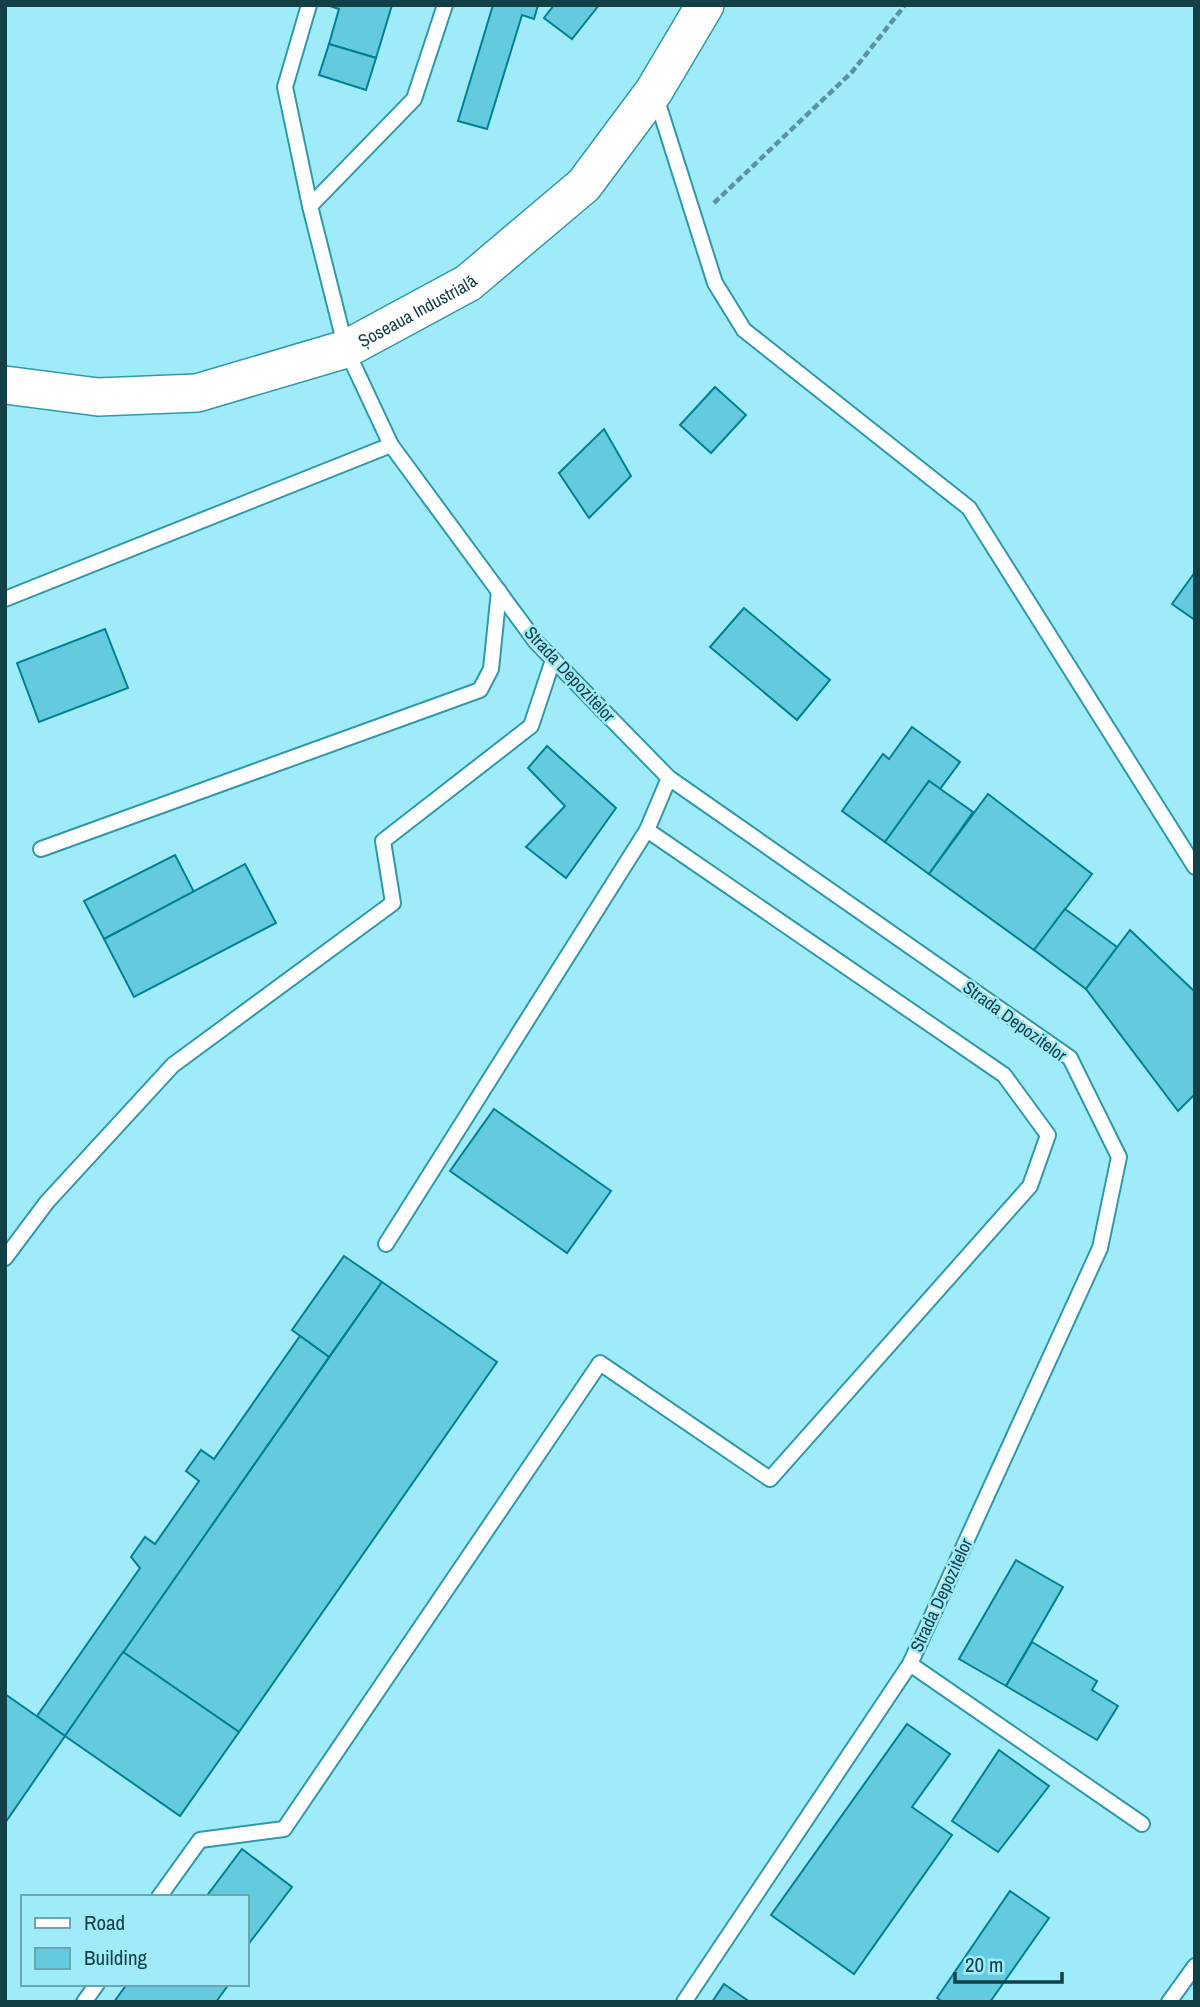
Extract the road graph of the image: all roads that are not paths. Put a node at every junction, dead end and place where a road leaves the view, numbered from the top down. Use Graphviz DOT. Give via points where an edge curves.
graph roads {
  1 [pos="309,5"];
  2 [pos="444,5"];
  3 [pos="705,5"];
  4 [pos="654,91"];
  5 [pos="310,206"];
  6 [pos="346,349"];
  7 [pos="5,385"];
  8 [pos="391,445"];
  9 [pos="499,592"];
  10 [pos="5,600"];
  11 [pos="554,660"];
  12 [pos="669,778"];
  13 [pos="647,830"];
  14 [pos="41,849"];
  15 [pos="1195,867"];
  16 [pos="386,1244"];
  17 [pos="5,1258"];
  18 [pos="910,1664"];
  19 [pos="1142,1824"];
  20 [pos="160,1895"];
  21 [pos="1195,1966"];
  22 [pos="96,1986"];
  23 [pos="84,2002"];
  24 [pos="684,2002"];
  25 [pos="1170,2002"];
  1 -- 5 [label="lane, Strada Depozitelor" via="285,87"];
  2 -- 5 [label="lane" via="414,99"];
  3 -- 4 [label="street, Șoseaua Industrială"];
  4 -- 6 [label="street, Șoseaua Industrială" via="584,185 468,283"];
  4 -- 15 [label="lane" via="715,283 744,330 969,508"];
  5 -- 6 [label="lane, Strada Depozitelor"];
  6 -- 7 [label="street, Șoseaua Industrială" via="197,393 98,397"];
  6 -- 8 [label="lane, Strada Depozitelor"];
  8 -- 9 [label="lane, Strada Depozitelor"];
  8 -- 10 [label="lane"];
  9 -- 11 [label="lane, Strada Depozitelor"];
  9 -- 14 [label="lane" via="491,669 480,690"];
  11 -- 12 [label="lane, Strada Depozitelor"];
  11 -- 17 [label="lane" via="531,726 383,841 393,903 173,1065 47,1202"];
  12 -- 13 [label="lane"];
  12 -- 18 [label="lane, Strada Depozitelor" via="1070,1058 1119,1157 1100,1248"];
  13 -- 16 [label="lane"];
  13 -- 20 [label="lane" via="1004,1075 1048,1135 1030,1186 770,1479 600,1363 284,1829 200,1840"];
  18 -- 19 [label="lane"];
  18 -- 24 [label="lane, Strada Depozitelor"];
  21 -- 25 [label="lane"];
  22 -- 23 [label="lane"];
}
